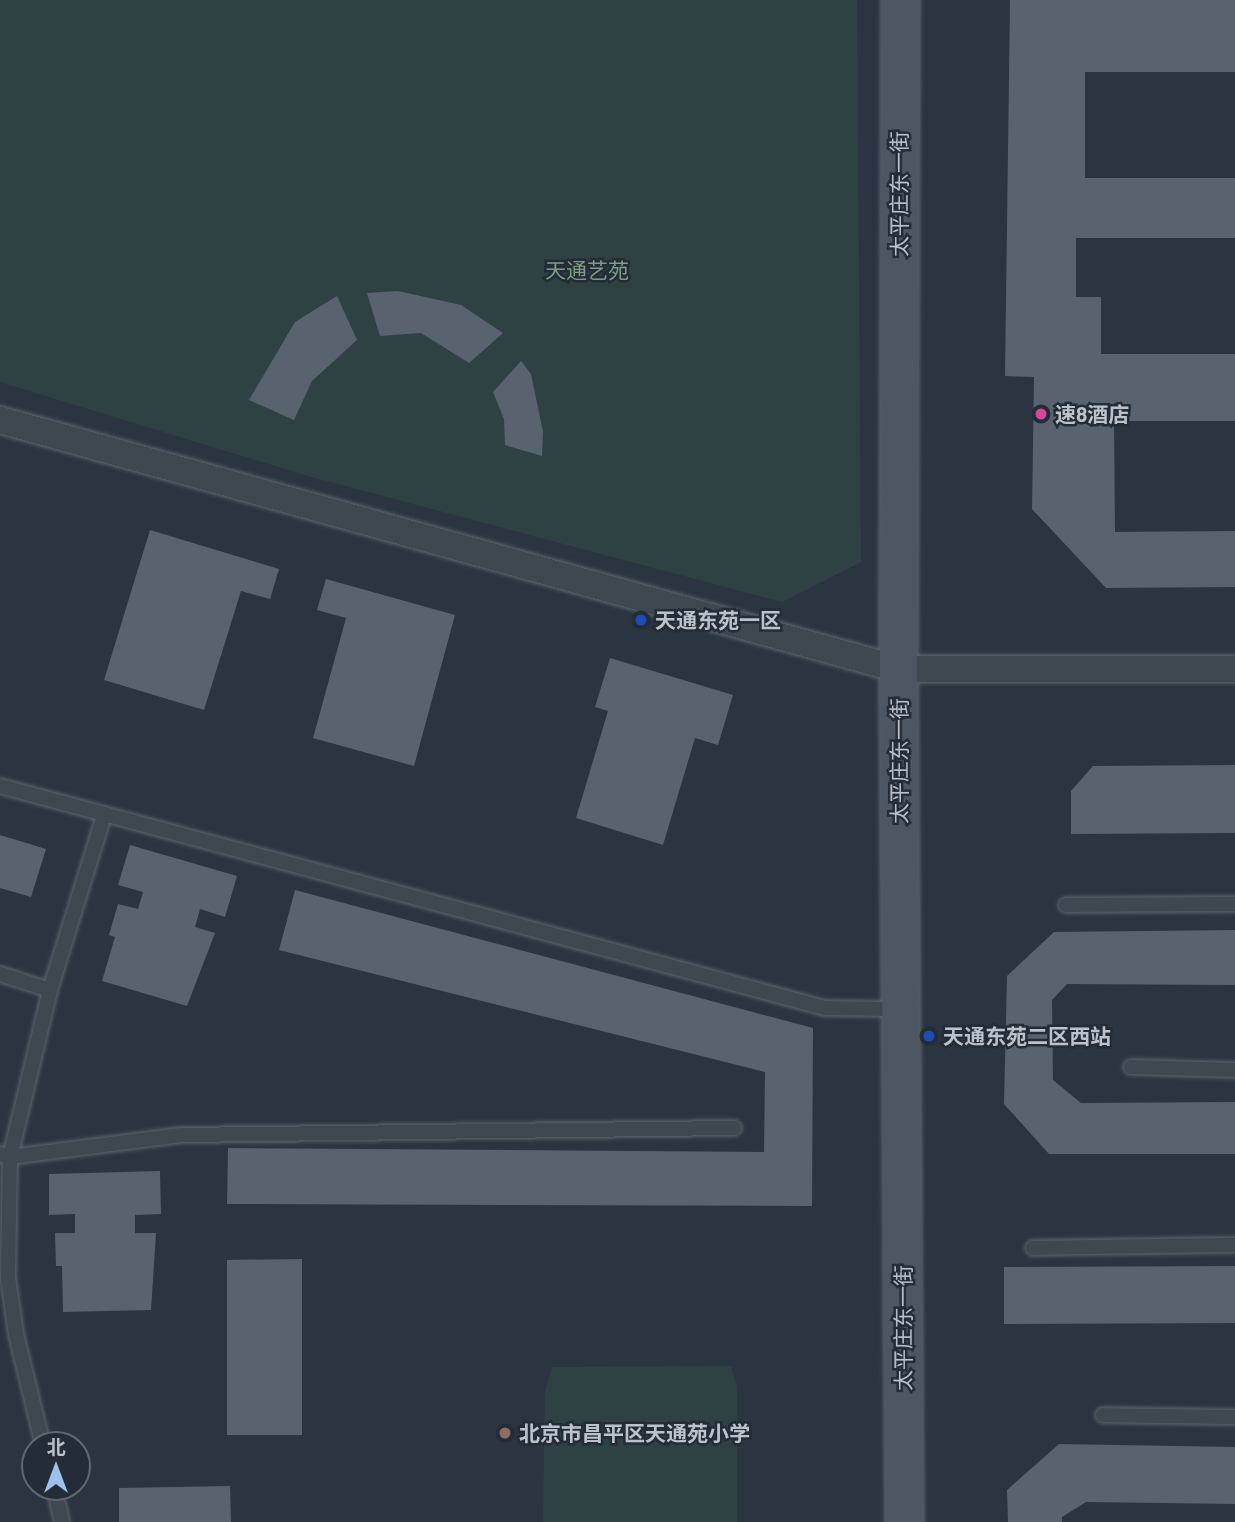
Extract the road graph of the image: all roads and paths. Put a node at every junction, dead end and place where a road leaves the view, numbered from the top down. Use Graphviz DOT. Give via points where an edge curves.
graph roads {
  1 [pos="900,0"];
  2 [pos="0,420"];
  3 [pos="898,669"];
  4 [pos="1235,669"];
  5 [pos="0,786"];
  6 [pos="104,816"];
  7 [pos="1235,904"];
  8 [pos="1066,905"];
  9 [pos="0,974"];
  10 [pos="50,990"];
  11 [pos="901,1009"];
  12 [pos="1131,1067"];
  13 [pos="1235,1070"];
  14 [pos="734,1128"];
  15 [pos="5,1156"];
  16 [pos="1235,1245"];
  17 [pos="1033,1248"];
  18 [pos="0,1330"];
  19 [pos="16,1335"];
  20 [pos="1102,1415"];
  21 [pos="1235,1417"];
  22 [pos="40,1431"];
  23 [pos="57,1501"];
  24 [pos="62,1522"];
  25 [pos="904,1522"];
  1 -- 3 [label="street, 太平庄东一街"];
  2 -- 3 [label="street"];
  3 -- 4 [label="street"];
  3 -- 11 [label="street, 太平庄东一街"];
  5 -- 6 [label="lane"];
  6 -- 10 [label="lane"];
  6 -- 11 [label="lane" via="825,1008"];
  7 -- 8 [label="lane"];
  9 -- 10 [label="lane"];
  10 -- 15 [label="lane"];
  11 -- 25 [label="street, 太平庄东一街"];
  12 -- 13 [label="lane"];
  14 -- 15 [label="lane" via="182,1136"];
  15 -- 19 [label="lane" via="8,1278"];
  16 -- 17 [label="lane"];
  18 -- 19 [label="lane"];
  19 -- 22 [label="lane"];
  20 -- 21 [label="lane"];
  23 -- 24 [label="lane"];
}
